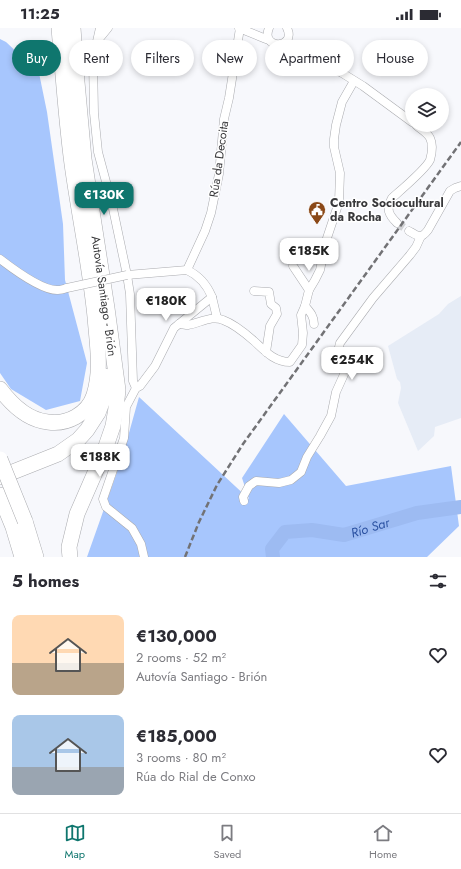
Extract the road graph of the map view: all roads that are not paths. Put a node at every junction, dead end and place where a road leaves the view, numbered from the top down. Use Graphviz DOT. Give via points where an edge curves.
graph roads {
  1 [pos="59,28"];
  2 [pos="73,28"];
  3 [pos="100,28"];
  4 [pos="108,28"];
  5 [pos="240,28"];
  6 [pos="269,28"];
  7 [pos="287,28"];
  8 [pos="97,40"];
  9 [pos="98,40"];
  10 [pos="269,40"];
  11 [pos="287,40"];
  12 [pos="93,76"];
  13 [pos="345,76"];
  14 [pos="354,81"];
  15 [pos="405,117"];
  16 [pos="425,132"];
  17 [pos="461,186"];
  18 [pos="397,223"];
  19 [pos="410,231"];
  20 [pos="421,236"];
  21 [pos="0,260"];
  22 [pos="293,266"];
  23 [pos="187,270"];
  24 [pos="127,275"];
  25 [pos="308,290"];
  26 [pos="254,291"];
  27 [pos="212,297"];
  28 [pos="93,299"];
  29 [pos="305,306"];
  30 [pos="217,318"];
  31 [pos="179,324"];
  32 [pos="314,324"];
  33 [pos="266,352"];
  34 [pos="115,373"];
  35 [pos="136,388"];
  36 [pos="0,389"];
  37 [pos="0,460"];
  38 [pos="0,478"];
  39 [pos="0,485"];
  40 [pos="0,495"];
  41 [pos="244,501"];
  42 [pos="0,514"];
  43 [pos="15,526"];
  44 [pos="17,557"];
  45 [pos="22,557"];
  46 [pos="36,557"];
  47 [pos="70,557"];
  48 [pos="144,557"];
  1 -- 28 [label="highway, Autovía Santiago - Brión" via="72,165"];
  2 -- 34 [label="highway, Autovía Santiago - Brión" via="84,158"];
  3 -- 8 [label="street"];
  4 -- 9 [label="street"];
  5 -- 10 [label="street"];
  5 -- 23 [label="street, Rúa da Decoita" via="224,119 220,174 211,213"];
  6 -- 10 [label="street"];
  7 -- 11 [label="street" via="289,36"];
  12 -- 24 [label="street" via="98,152"];
  13 -- 14 [label="street"];
  14 -- 15 [label="street"];
  14 -- 25 [label="street" via="342,102 334,139 340,173 339,202 320,270"];
  16 -- 18 [label="street" via="430,138 432,147 430,160 392,198 388,208 390,216"];
  17 -- 20 [label="street" via="450,192 428,230"];
  19 -- 20 [label="street"];
  20 -- 41 [label="street" via="410,255 342,339 339,347 346,361 346,370 336,392 331,416 301,472 291,480 278,483 256,481 249,486 243,496"];
  21 -- 24 [label="street, bridge" via="48,289 57,290"];
  22 -- 25 [label="street"];
  23 -- 24 [label="street"];
  23 -- 27 [label="street" via="203,282"];
  24 -- 35 [label="street" via="133,381"];
  25 -- 29 [label="street"];
  26 -- 33 [label="street" via="269,292 271,304 276,308 277,314 270,326"];
  27 -- 30 [label="street"];
  27 -- 31 [label="street"];
  28 -- 36 [label="highway" via="98,377 94,396 86,409 67,421 39,421 16,407"];
  28 -- 38 [label="highway" via="105,367 104,397 98,413 78,440 58,454"];
  29 -- 32 [label="street" via="314,318"];
  29 -- 33 [label="street" via="301,315 302,345 290,362 282,362"];
  30 -- 31 [label="street" via="186,325"];
  30 -- 33 [label="street" via="233,325"];
  31 -- 35 [label="street" via="174,328 155,366"];
  34 -- 39 [label="highway" via="104,421 84,445 61,461"];
  34 -- 47 [label="highway, Autovía Santiago - Brión" via="118,390 113,426 77,514 69,547"];
  35 -- 48 [label="street" via="126,407 124,438 103,499 106,507 132,528 141,544"];
  37 -- 43 [label="highway, bridge"];
  40 -- 43 [label="highway"];
  42 -- 43 [label="highway"];
  43 -- 44 [label="highway"];
  43 -- 45 [label="highway"];
  43 -- 46 [label="highway"];
}
